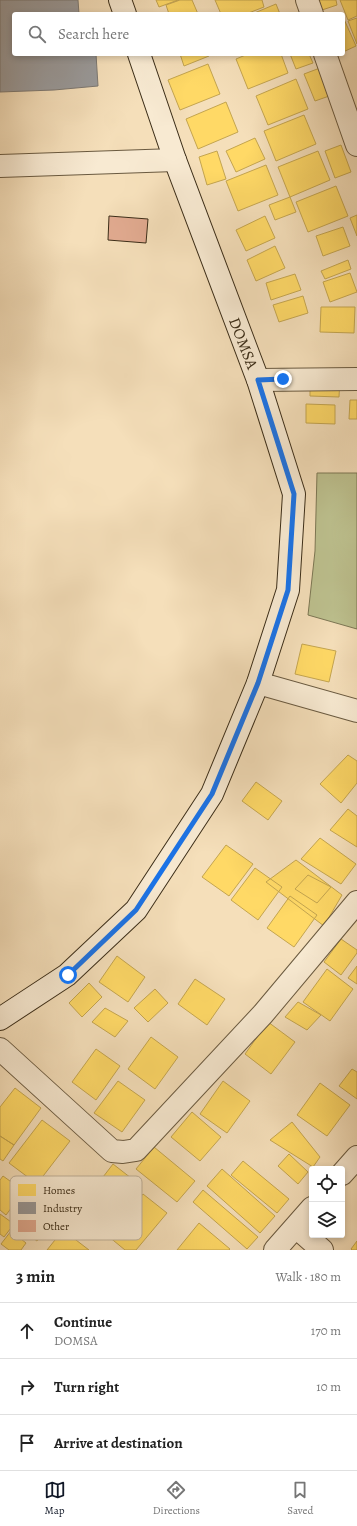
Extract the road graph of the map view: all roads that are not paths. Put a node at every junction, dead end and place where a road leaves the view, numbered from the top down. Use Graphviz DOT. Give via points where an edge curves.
graph roads {
  1 [pos="120,0"];
  2 [pos="307,0"];
  3 [pos="124,12"];
  4 [pos="311,12"];
  5 [pos="140,56"];
  6 [pos="327,56"];
  7 [pos="357,145"];
  8 [pos="175,160"];
  9 [pos="0,166"];
  10 [pos="357,379"];
  11 [pos="258,380"];
  12 [pos="258,683"];
  13 [pos="357,711"];
  14 [pos="357,902"];
  15 [pos="0,1019"];
  16 [pos="0,1049"];
  17 [pos="357,1157"];
  18 [pos="345,1171"];
  19 [pos="309,1212"];
  20 [pos="296,1227"];
  21 [pos="275,1250"];
  22 [pos="322,1250"];
  1 -- 3 [label="street"];
  2 -- 4 [label="street"];
  5 -- 8 [label="street, DOMSA"];
  6 -- 7 [label="street"];
  8 -- 9 [label="street"];
  8 -- 11 [label="street, DOMSA"];
  10 -- 11 [label="street"];
  11 -- 12 [label="street, DOMSA" via="294,494 288,590"];
  12 -- 13 [label="street"];
  12 -- 15 [label="street, DOMSA" via="212,794 136,910 68,975"];
  14 -- 16 [label="street" via="263,1014 136,1150 112,1151"];
  17 -- 18 [label="street"];
  19 -- 20 [label="street"];
  20 -- 21 [label="street"];
  20 -- 22 [label="street"];
}
